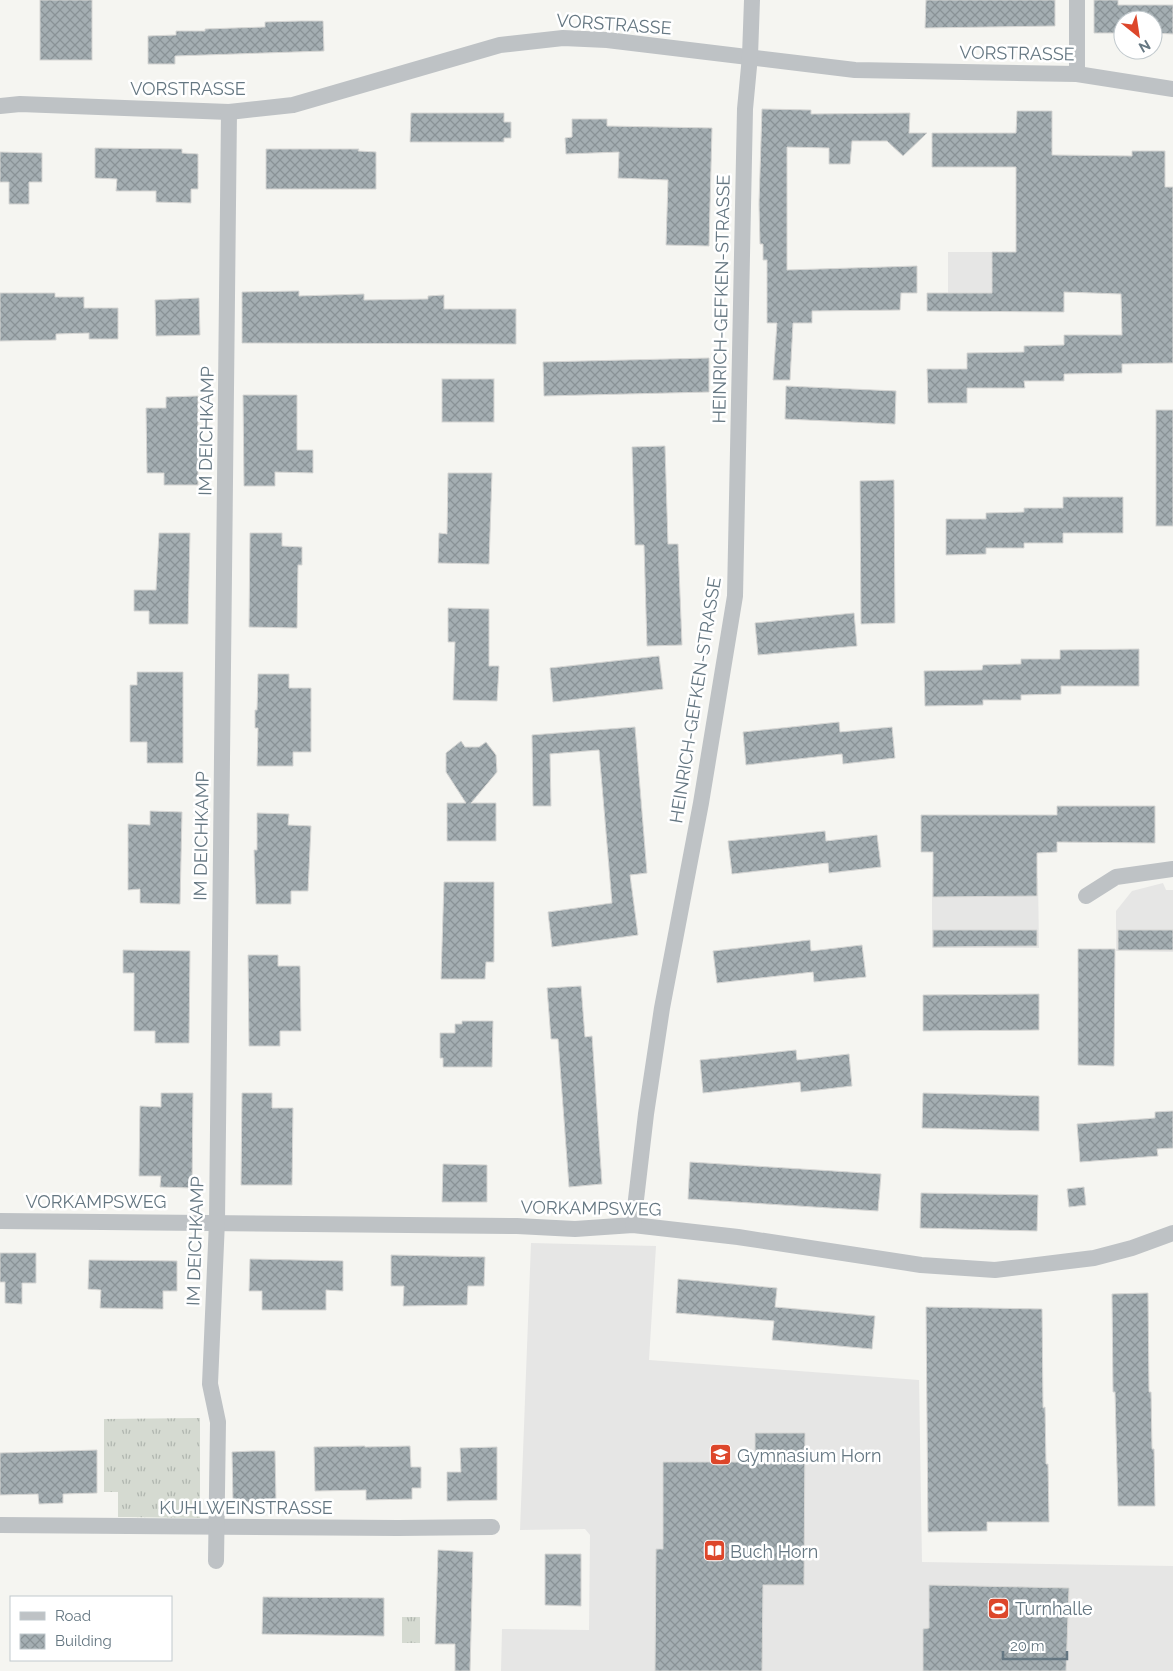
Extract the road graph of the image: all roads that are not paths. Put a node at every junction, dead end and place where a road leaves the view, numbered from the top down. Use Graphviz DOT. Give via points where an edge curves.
graph roads {
  1 [pos="752,0"];
  2 [pos="1078,0"];
  3 [pos="750,56"];
  4 [pos="1077,74"];
  5 [pos="1173,89"];
  6 [pos="0,106"];
  7 [pos="229,112"];
  8 [pos="1173,869"];
  9 [pos="1086,896"];
  10 [pos="0,1221"];
  11 [pos="217,1221"];
  12 [pos="633,1225"];
  13 [pos="1173,1233"];
  14 [pos="0,1525"];
  15 [pos="217,1527"];
  16 [pos="492,1527"];
  17 [pos="216,1561"];
  1 -- 3 [label="street, HEINRICH-GEFKEN-STRASSE"];
  2 -- 4 [label="street"];
  3 -- 4 [label="street, VORSTRASSE" via="855,70"];
  3 -- 7 [label="street, VORSTRASSE" via="564,38 500,45 293,105"];
  3 -- 12 [label="street, HEINRICH-GEFKEN-STRASSE" via="745,109 735,596 701,803 662,1008"];
  4 -- 5 [label="street, VORSTRASSE"];
  6 -- 7 [label="street, VORSTRASSE" via="20,104"];
  7 -- 11 [label="street, IM DEICHKAMP"];
  8 -- 9 [label="street" via="1116,877"];
  10 -- 11 [label="street, VORKAMPSWEG"];
  11 -- 12 [label="street, VORKAMPSWEG" via="567,1229"];
  11 -- 15 [label="street, IM DEICHKAMP" via="210,1374 218,1422"];
  12 -- 13 [label="street, VORKAMPSWEG" via="738,1237 921,1265 995,1270 1094,1258"];
  14 -- 15 [label="street, KUHLWEINSTRASSE"];
  15 -- 16 [label="street, KUHLWEINSTRASSE"];
  15 -- 17 [label="street, IM DEICHKAMP"];
}
